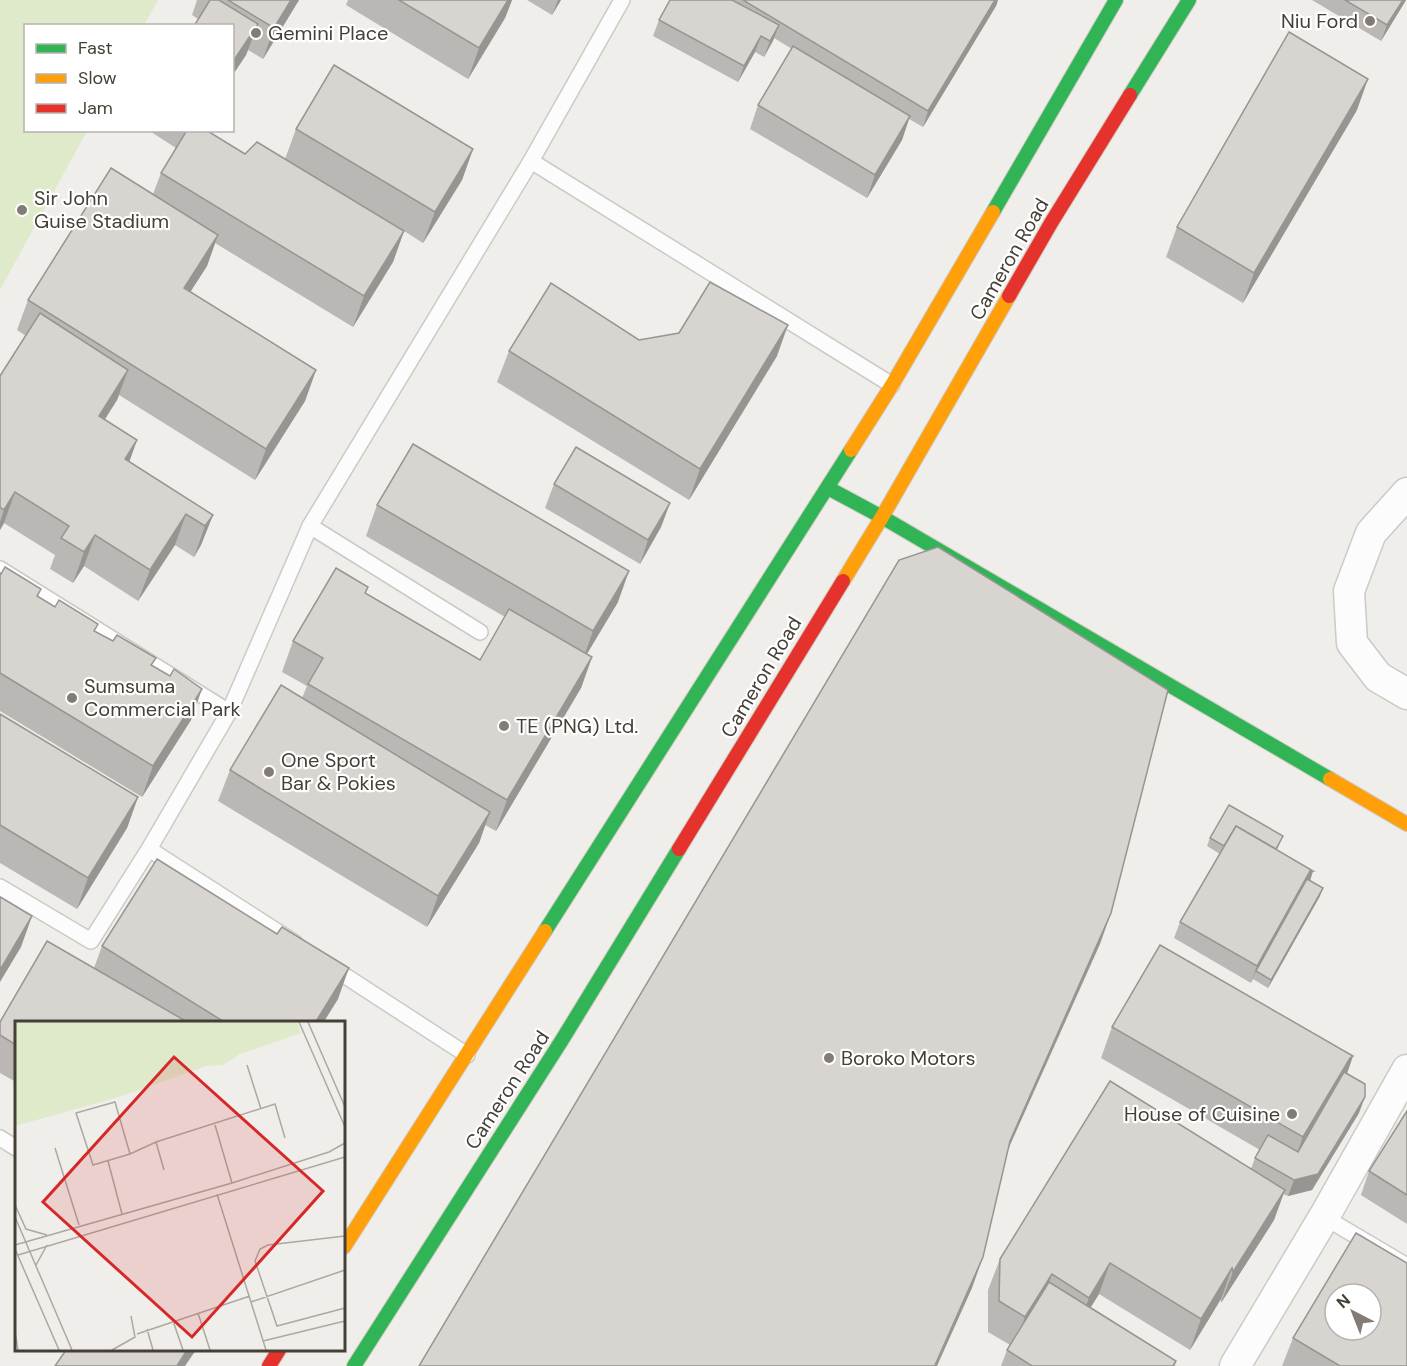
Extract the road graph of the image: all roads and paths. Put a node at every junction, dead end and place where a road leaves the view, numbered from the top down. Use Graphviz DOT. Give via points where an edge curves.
graph roads {
  1 [pos="622,0"];
  2 [pos="1116,0"];
  3 [pos="1189,0"];
  4 [pos="531,162"];
  5 [pos="892,384"];
  6 [pos="828,488"];
  7 [pos="1407,493"];
  8 [pos="882,517"];
  9 [pos="310,526"];
  10 [pos="0,569"];
  11 [pos="480,632"];
  12 [pos="1407,694"];
  13 [pos="229,712"];
  14 [pos="1407,824"];
  15 [pos="148,849"];
  16 [pos="0,887"];
  17 [pos="467,1055"];
  18 [pos="1407,1070"];
  19 [pos="0,1138"];
  20 [pos="15,1147"];
  21 [pos="1324,1217"];
  22 [pos="345,1245"];
  23 [pos="1407,1266"];
  24 [pos="278,1351"];
  25 [pos="269,1366"];
  26 [pos="354,1366"];
  27 [pos="1235,1366"];
  1 -- 4 [label="lane"];
  2 -- 5 [label="main road, Cameron Road"];
  3 -- 8 [label="main road, Cameron Road" via="1051,223"];
  4 -- 5 [label="lane"];
  4 -- 9 [label="lane"];
  5 -- 6 [label="main road, Cameron Road"];
  6 -- 8 [label="main road"];
  6 -- 17 [label="main road, Cameron Road"];
  7 -- 12 [label="street" via="1371,533 1348,591 1352,643 1378,677"];
  8 -- 14 [label="main road"];
  8 -- 26 [label="main road, Cameron Road" via="568,1030"];
  9 -- 11 [label="lane"];
  9 -- 13 [label="lane"];
  10 -- 13 [label="lane"];
  13 -- 15 [label="lane"];
  15 -- 16 [label="lane" via="91,941"];
  15 -- 17 [label="lane"];
  17 -- 22 [label="main road, Cameron Road"];
  18 -- 21 [label="street"];
  19 -- 20 [label="lane"];
  21 -- 23 [label="lane"];
  21 -- 27 [label="street"];
  24 -- 25 [label="main road"];
}
